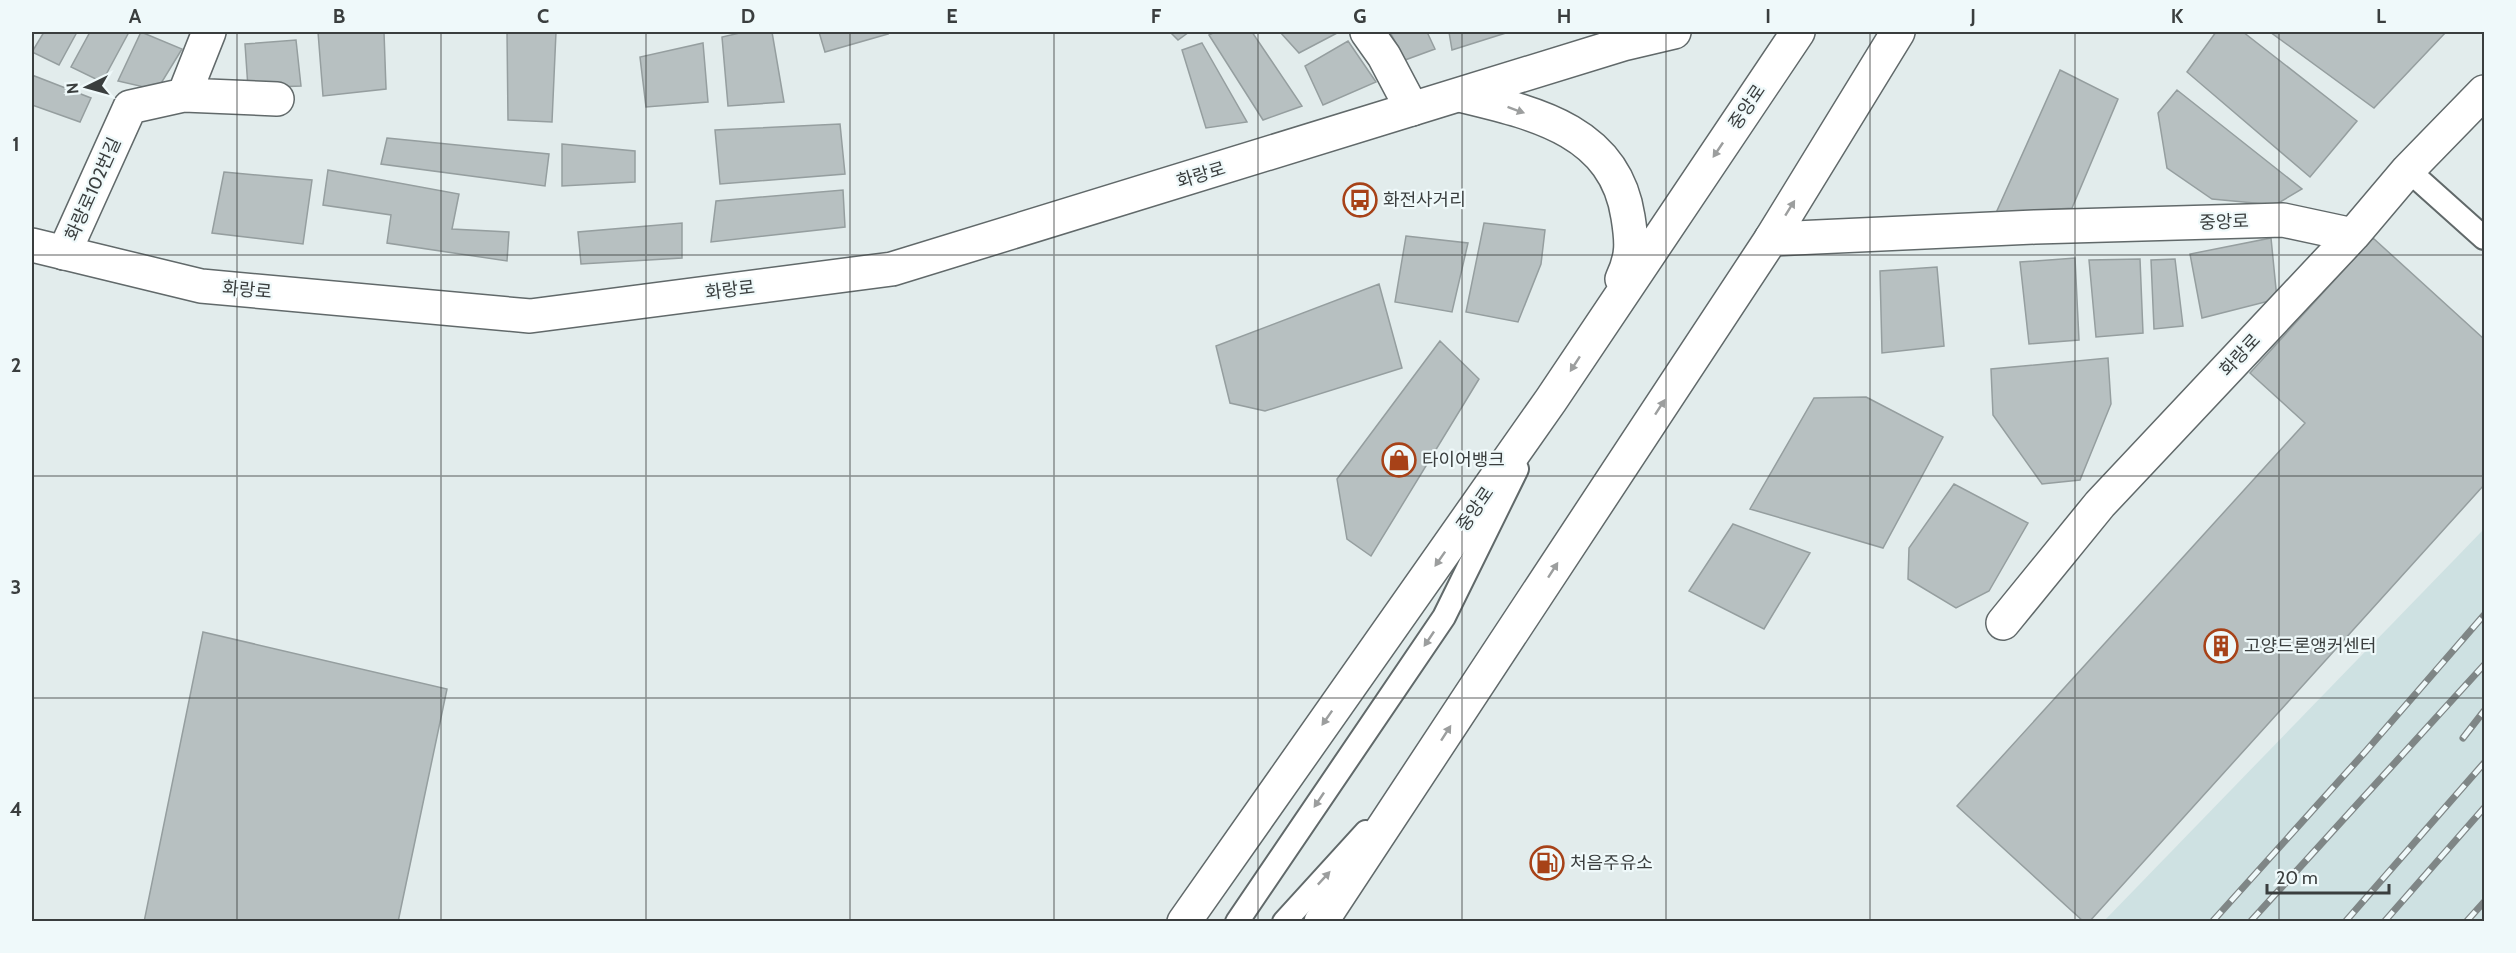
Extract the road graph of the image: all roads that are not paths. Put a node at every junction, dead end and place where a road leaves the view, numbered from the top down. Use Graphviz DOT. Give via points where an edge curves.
graph roads {
  1 [pos="209,32"];
  2 [pos="1367,32"];
  3 [pos="1674,32"];
  4 [pos="1798,32"];
  5 [pos="1898,32"];
  6 [pos="2484,93"];
  7 [pos="184,95"];
  8 [pos="1460,95"];
  9 [pos="277,99"];
  10 [pos="1412,109"];
  11 [pos="2408,170"];
  12 [pos="2353,235"];
  13 [pos="2484,238"];
  14 [pos="1771,239"];
  15 [pos="32,245"];
  16 [pos="64,253"];
  17 [pos="1596,331"];
  18 [pos="1551,400"];
  19 [pos="2003,623"];
  20 [pos="1418,776"];
  21 [pos="1184,921"];
  22 [pos="1237,921"];
  23 [pos="1284,921"];
  24 [pos="1321,921"];
  1 -- 7 [label="main road"];
  2 -- 10 [label="main road"];
  3 -- 8 [label="main road, 화랑로"];
  4 -- 17 [label="main road, 중앙로, one-way"];
  14 -- 5 [label="main road, one-way"];
  6 -- 11 [label="main road, 화랑로"];
  7 -- 9 [label="main road"];
  7 -- 16 [label="main road, 화랑로102번길" via="130,107"];
  8 -- 10 [label="main road, 화랑로"];
  8 -- 17 [label="main road, one-way" via="1508,106 1578,136 1601,154 1617,176 1627,207 1631,261"];
  10 -- 16 [label="main road, 화랑로" via="892,269 530,316 201,286"];
  11 -- 12 [label="main road, 화랑로"];
  11 -- 13 [label="lane"];
  12 -- 14 [label="main road, 중앙로" via="2283,220"];
  12 -- 19 [label="main road, 화랑로" via="2100,504"];
  20 -- 14 [label="main road, one-way"];
  15 -- 16 [label="main road, 화랑로"];
  17 -- 18 [label="main road, 중앙로, one-way"];
  18 -- 21 [label="main road, 중앙로, one-way"];
  18 -- 22 [label="lane, one-way" via="1444,618"];
  23 -- 20 [label="lane, one-way"];
  20 -- 24 [label="main road"];
}
